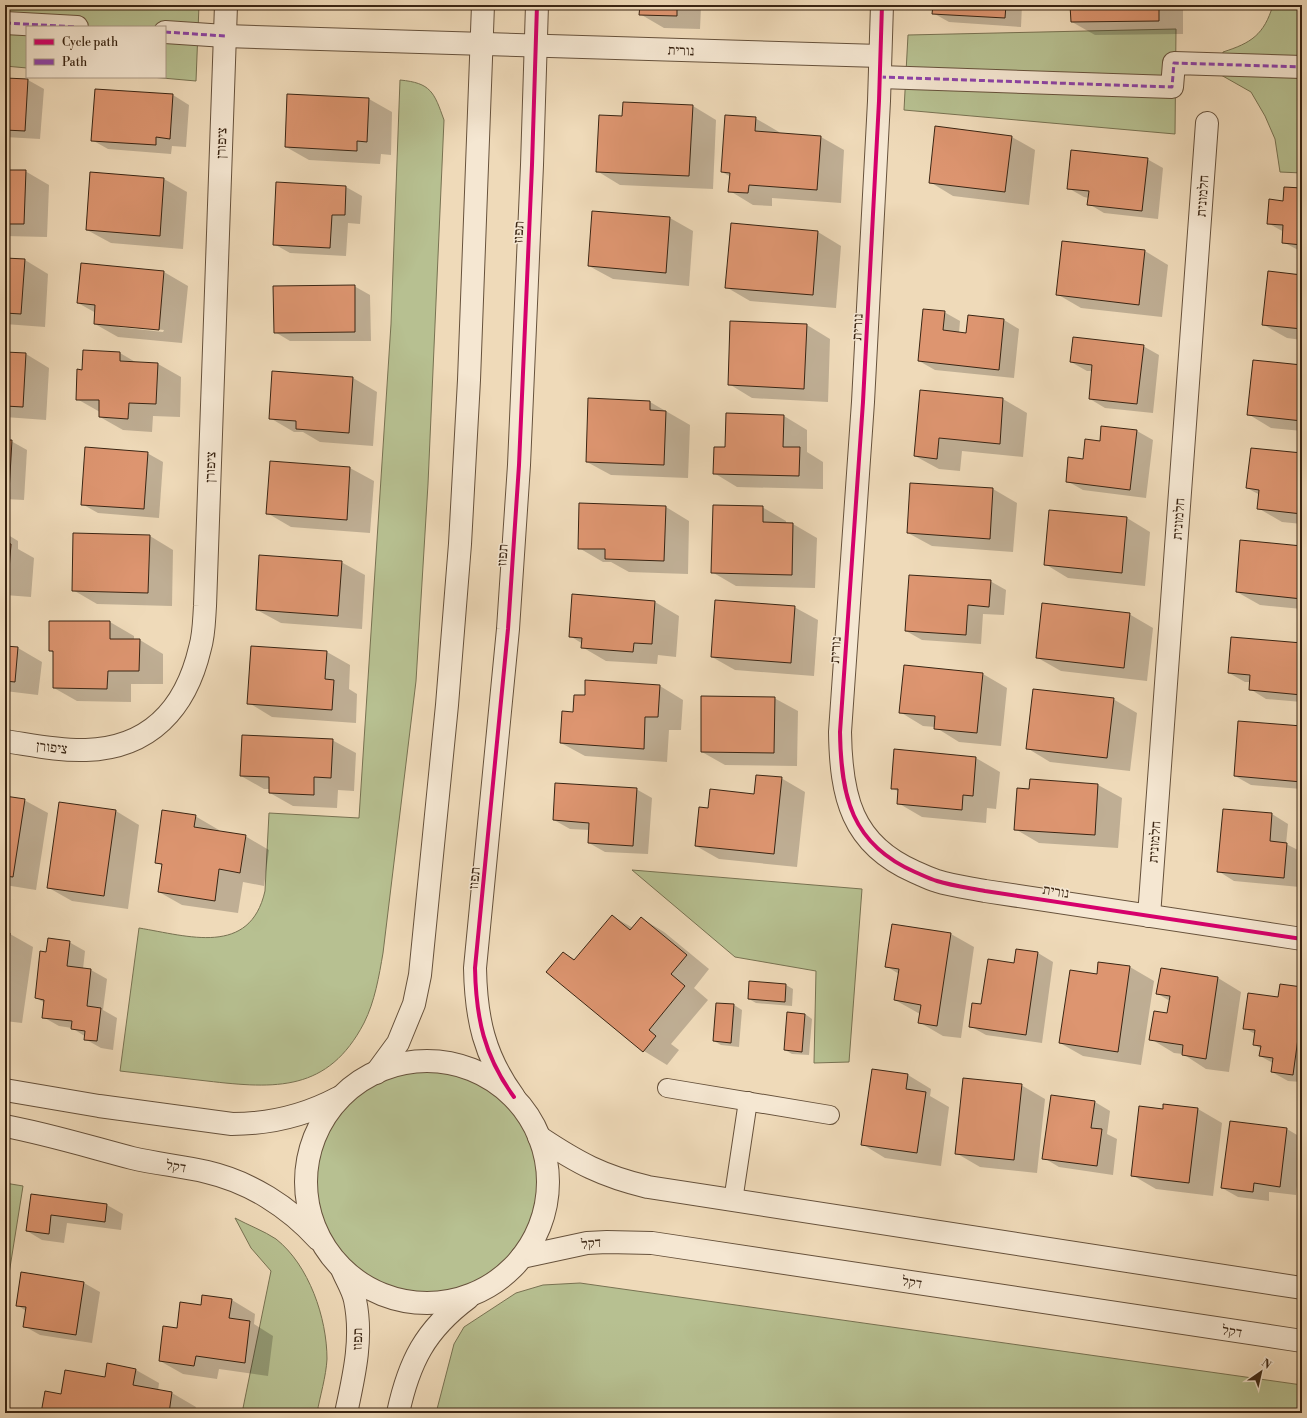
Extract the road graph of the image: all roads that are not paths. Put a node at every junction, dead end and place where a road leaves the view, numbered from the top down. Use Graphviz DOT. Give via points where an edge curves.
graph roads {
  1 [pos="226,5"];
  2 [pos="483,5"];
  3 [pos="537,5"];
  4 [pos="882,5"];
  5 [pos="5,23"];
  6 [pos="59,26"];
  7 [pos="166,32"];
  8 [pos="225,36"];
  9 [pos="482,44"];
  10 [pos="536,46"];
  11 [pos="880,66"];
  12 [pos="1302,68"];
  13 [pos="1207,123"];
  14 [pos="5,740"];
  15 [pos="1149,916"];
  16 [pos="1302,939"];
  17 [pos="376,1073"];
  18 [pos="667,1088"];
  19 [pos="5,1090"];
  20 [pos="342,1095"];
  21 [pos="514,1097"];
  22 [pos="748,1101"];
  23 [pos="830,1115"];
  24 [pos="5,1126"];
  25 [pos="539,1137"];
  26 [pos="733,1201"];
  27 [pos="326,1248"];
  28 [pos="522,1257"];
  29 [pos="340,1266"];
  30 [pos="1302,1288"];
  31 [pos="473,1294"];
  32 [pos="1302,1341"];
  33 [pos="346,1413"];
  34 [pos="398,1413"];
  1 -- 8 [label="street, ציפורן"];
  2 -- 9 [label="street"];
  3 -- 10 [label="street, תפוז"];
  4 -- 11 [label="street, נורית"];
  5 -- 6 [label="street"];
  7 -- 8 [label="street"];
  8 -- 9 [label="street"];
  8 -- 14 [label="street, ציפורן" via="205,606 201,647 191,681 176,707 157,726 136,739 112,747 60,749"];
  9 -- 10 [label="street, נורית"];
  9 -- 17 [label="street" via="469,380 447,713 420,975 414,1004 398,1043"];
  10 -- 11 [label="street, נורית"];
  10 -- 21 [label="street, תפוז" via="514,540 500,725 475,968 477,1010 481,1029 494,1066"];
  11 -- 12 [label="street" via="1172,87 1174,63"];
  11 -- 15 [label="street, נורית" via="864,402 840,732 845,794 855,821 873,845 900,865 936,881"];
  13 -- 15 [label="street, חלמונית"];
  15 -- 16 [label="street, נורית"];
  17 -- 20 [label="street" via="360,1080"];
  17 -- 21 [label="street" via="404,1063 450,1063 473,1070"];
  18 -- 22 [label="lane"];
  19 -- 20 [label="street" via="167,1116 238,1124 286,1119 321,1107"];
  20 -- 27 [label="street" via="327,1114 315,1136 308,1158 308,1204 315,1227"];
  21 -- 25 [label="street"];
  22 -- 23 [label="lane"];
  22 -- 26 [label="lane"];
  24 -- 27 [label="street, דקל" via="152,1162 209,1172 229,1179 281,1206"];
  25 -- 26 [label="street" via="575,1161 612,1178 648,1187"];
  25 -- 28 [label="street" via="546,1159 546,1206 539,1228"];
  26 -- 30 [label="street"];
  27 -- 29 [label="street"];
  28 -- 31 [label="street" via="494,1284"];
  28 -- 32 [label="street, דקל" via="587,1243 652,1243"];
  29 -- 31 [label="street" via="359,1282 381,1294 404,1301 451,1301"];
  29 -- 33 [label="street, תפוז" via="355,1299 358,1327 358,1354"];
  31 -- 34 [label="street" via="445,1316 420,1348 407,1378"];
}
